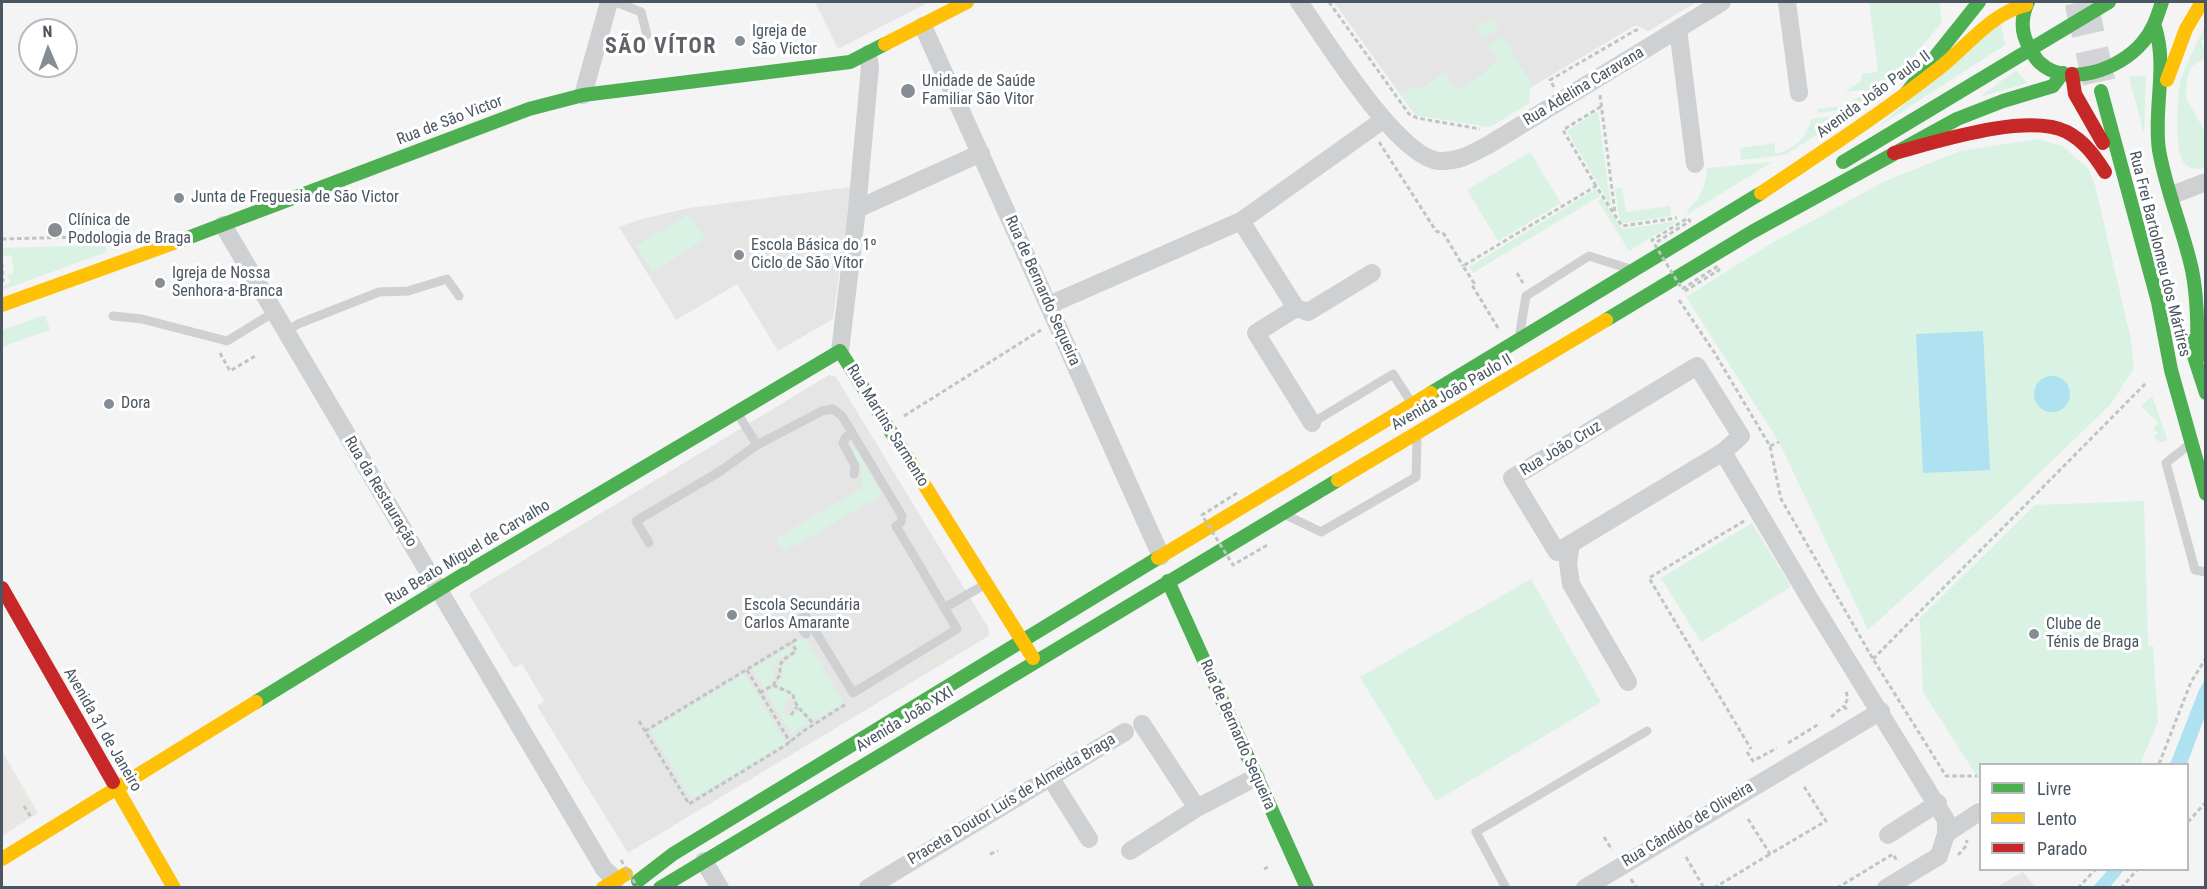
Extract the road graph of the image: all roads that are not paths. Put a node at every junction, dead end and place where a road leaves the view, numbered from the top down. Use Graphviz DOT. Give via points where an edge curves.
graph roads {
  1 [pos="609,2"];
  2 [pos="616,2"];
  3 [pos="968,2"];
  4 [pos="1299,2"];
  5 [pos="1722,2"];
  6 [pos="1787,2"];
  7 [pos="1979,2"];
  8 [pos="2109,2"];
  9 [pos="2202,2"];
  10 [pos="2027,3"];
  11 [pos="2176,9"];
  12 [pos="2158,14"];
  13 [pos="923,26"];
  14 [pos="1678,29"];
  15 [pos="647,34"];
  16 [pos="868,54"];
  17 [pos="2067,73"];
  18 [pos="2101,91"];
  19 [pos="1907,92"];
  20 [pos="1799,93"];
  21 [pos="583,95"];
  22 [pos="2157,113"];
  23 [pos="1383,120"];
  24 [pos="981,153"];
  25 [pos="1894,153"];
  26 [pos="1695,164"];
  27 [pos="1804,180"];
  28 [pos="2205,182"];
  29 [pos="2172,195"];
  30 [pos="857,209"];
  31 [pos="1737,209"];
  32 [pos="1241,221"];
  33 [pos="223,225"];
  34 [pos="1752,232"];
  35 [pos="1635,271"];
  36 [pos="1372,273"];
  37 [pos="459,296"];
  38 [pos="2,305"];
  39 [pos="1049,305"];
  40 [pos="1296,308"];
  41 [pos="273,313"];
  42 [pos="113,316"];
  43 [pos="2182,321"];
  44 [pos="2201,321"];
  45 [pos="2148,328"];
  46 [pos="285,332"];
  47 [pos="1518,342"];
  48 [pos="840,351"];
  49 [pos="2197,361"];
  50 [pos="2171,370"];
  51 [pos="2205,393"];
  52 [pos="1413,404"];
  53 [pos="737,412"];
  54 [pos="1312,423"];
  55 [pos="1418,432"];
  56 [pos="852,433"];
  57 [pos="2192,442"];
  58 [pos="757,445"];
  59 [pos="1723,452"];
  60 [pos="854,474"];
  61 [pos="2205,494"];
  62 [pos="1282,513"];
  63 [pos="650,543"];
  64 [pos="1571,544"];
  65 [pos="1161,556"];
  66 [pos="2205,572"];
  67 [pos="1167,581"];
  68 [pos="986,584"];
  69 [pos="2,588"];
  70 [pos="437,590"];
  71 [pos="944,608"];
  72 [pos="806,634"];
  73 [pos="1023,641"];
  74 [pos="1035,662"];
  75 [pos="1628,682"];
  76 [pos="1881,711"];
  77 [pos="1647,731"];
  78 [pos="1050,777"];
  79 [pos="1256,777"];
  80 [pos="117,789"];
  81 [pos="1938,804"];
  82 [pos="1197,808"];
  83 [pos="1979,812"];
  84 [pos="1946,834"];
  85 [pos="1888,835"];
  86 [pos="1089,839"];
  87 [pos="1130,851"];
  88 [pos="2,859"];
  89 [pos="704,861"];
  90 [pos="627,882"];
  91 [pos="665,885"];
  92 [pos="174,888"];
  93 [pos="720,888"];
  94 [pos="868,888"];
  95 [pos="1307,888"];
  96 [pos="1506,888"];
  97 [pos="1585,888"];
  98 [pos="1886,888"];
  1 -- 21 [label="street"];
  2 -- 15 [label="lane" via="641,12"];
  3 -- 13 [label="main road, Rua de São Victor"];
  4 -- 23 [label="street, Rua Adelina Caravana"];
  5 -- 14 [label="street, Rua Adelina Caravana"];
  6 -- 20 [label="street"];
  7 -- 19 [label="main road"];
  8 -- 34 [label="main road, Avenida João Paulo II, bridge" via="1834,168"];
  9 -- 22 [label="main road" via="2176,52"];
  10 -- 17 [label="main road" via="2022,19 2029,50 2039,62"];
  10 -- 19 [label="main road, Avenida João Paulo II" via="2001,15"];
  11 -- 12 [label="main road"];
  12 -- 17 [label="main road" via="2146,40 2120,62 2090,73"];
  12 -- 22 [label="main road"];
  13 -- 16 [label="main road, Rua de São Victor"];
  13 -- 24 [label="street, Rua de Bernardo Sequeira"];
  14 -- 23 [label="street, Rua Adelina Caravana" via="1485,136 1460,160 1437,161 1416,151"];
  14 -- 26 [label="street"];
  16 -- 21 [label="main road, Rua de São Victor" via="850,62"];
  16 -- 30 [label="street, Rua Martins Sarmento"];
  17 -- 25 [label="main road, Avenida João Paulo II" via="2053,86 1978,110"];
  17 -- 25 [label="main road" via="2074,96 2102,141 2107,180 2096,157 2084,144 2065,132 2043,126 1973,134"];
  18 -- 50 [label="main road, Rua Frei Bartolomeu dos Mártires" via="2158,302"];
  19 -- 31 [label="main road, Avenida João Paulo II"];
  21 -- 33 [label="main road, Rua de São Victor" via="529,109"];
  22 -- 29 [label="main road" via="2159,151"];
  23 -- 32 [label="street"];
  24 -- 30 [label="street"];
  24 -- 39 [label="street, Rua de Bernardo Sequeira"];
  25 -- 34 [label="main road, Avenida João Paulo II"];
  27 -- 31 [label="main road, Avenida João Paulo II"];
  28 -- 29 [label="street"];
  29 -- 44 [label="main road"];
  30 -- 48 [label="street, Rua Martins Sarmento"];
  31 -- 35 [label="main road, Avenida João Paulo II"];
  32 -- 39 [label="street"];
  32 -- 40 [label="street"];
  33 -- 38 [label="main road, Rua de São Victor"];
  33 -- 41 [label="street, Rua da Restauração"];
  34 -- 55 [label="main road, Avenida João Paulo II"];
  35 -- 47 [label="main road, Avenida João Paulo II"];
  35 -- 47 [label="lane" via="1589,256 1526,296"];
  36 -- 40 [label="street" via="1308,312"];
  37 -- 46 [label="lane" via="447,279 408,291 379,291"];
  39 -- 65 [label="street, Rua de Bernardo Sequeira"];
  40 -- 54 [label="street" via="1256,333"];
  41 -- 42 [label="lane" via="227,342 142,319"];
  41 -- 46 [label="street, Rua da Restauração"];
  43 -- 49 [label="main road, Rua Frei Bartolomeu dos Mártires"];
  44 -- 49 [label="main road"];
  45 -- 50 [label="main road"];
  46 -- 70 [label="street, Rua da Restauração"];
  47 -- 52 [label="main road, Avenida João Paulo II"];
  48 -- 53 [label="main road, Rua Beato Miguel de Carvalho"];
  48 -- 68 [label="main road, Rua Martins Sarmento"];
  49 -- 51 [label="main road, Rua Frei Bartolomeu dos Mártires"];
  50 -- 57 [label="main road, Rua Frei Bartolomeu dos Mártires"];
  52 -- 54 [label="lane" via="1393,374"];
  52 -- 65 [label="main road, Avenida João Paulo II"];
  53 -- 58 [label="lane"];
  53 -- 70 [label="main road, Rua Beato Miguel de Carvalho"];
  55 -- 62 [label="main road, Avenida João Paulo II"];
  55 -- 62 [label="lane" via="1416,477 1321,532"];
  56 -- 58 [label="lane" via="833,409"];
  56 -- 60 [label="lane" via="843,443 855,466"];
  56 -- 71 [label="lane" via="902,516 896,526"];
  57 -- 61 [label="main road, Rua Frei Bartolomeu dos Mártires"];
  57 -- 66 [label="lane" via="2166,463 2195,570"];
  58 -- 63 [label="lane" via="636,521"];
  59 -- 64 [label="street, Rua João Cruz"];
  59 -- 64 [label="street, Rua João Cruz" via="1741,436 1697,366 1512,478 1557,552"];
  59 -- 76 [label="street"];
  62 -- 67 [label="main road, Avenida João Paulo II"];
  64 -- 75 [label="street" via="1571,584"];
  65 -- 73 [label="main road, Avenida João XXI"];
  67 -- 74 [label="main road, Avenida João XXI"];
  67 -- 79 [label="main road, Rua de Bernardo Sequeira"];
  68 -- 71 [label="lane"];
  68 -- 73 [label="main road, Rua Martins Sarmento"];
  69 -- 80 [label="main road, Avenida 31 de Janeiro"];
  70 -- 80 [label="main road, Rua Beato Miguel de Carvalho"];
  70 -- 90 [label="street, Rua da Restauração" via="604,869"];
  71 -- 72 [label="lane" via="957,629 853,693 806,615 796,621"];
  73 -- 74 [label="main road, Rua Martins Sarmento"];
  73 -- 90 [label="main road, Avenida João XXI"];
  74 -- 89 [label="main road, Avenida João XXI"];
  76 -- 81 [label="street"];
  76 -- 97 [label="street, Rua Cândido de Oliveira"];
  77 -- 96 [label="lane" via="1476,832"];
  78 -- 82 [label="street, Praceta Doutor Luís de Almeida Braga" via="1133,728"];
  78 -- 86 [label="street"];
  78 -- 94 [label="street, Praceta Doutor Luís de Almeida Braga"];
  79 -- 82 [label="street"];
  79 -- 95 [label="main road, Rua de Bernardo Sequeira"];
  80 -- 88 [label="main road, Rua Beato Miguel de Carvalho"];
  80 -- 92 [label="main road, Avenida 31 de Janeiro"];
  81 -- 84 [label="street" via="1946,820"];
  81 -- 85 [label="street"];
  82 -- 87 [label="street"];
  83 -- 84 [label="street"];
  84 -- 98 [label="street" via="1939,856"];
  89 -- 91 [label="main road, Avenida João XXI"];
  89 -- 93 [label="street"];
}
